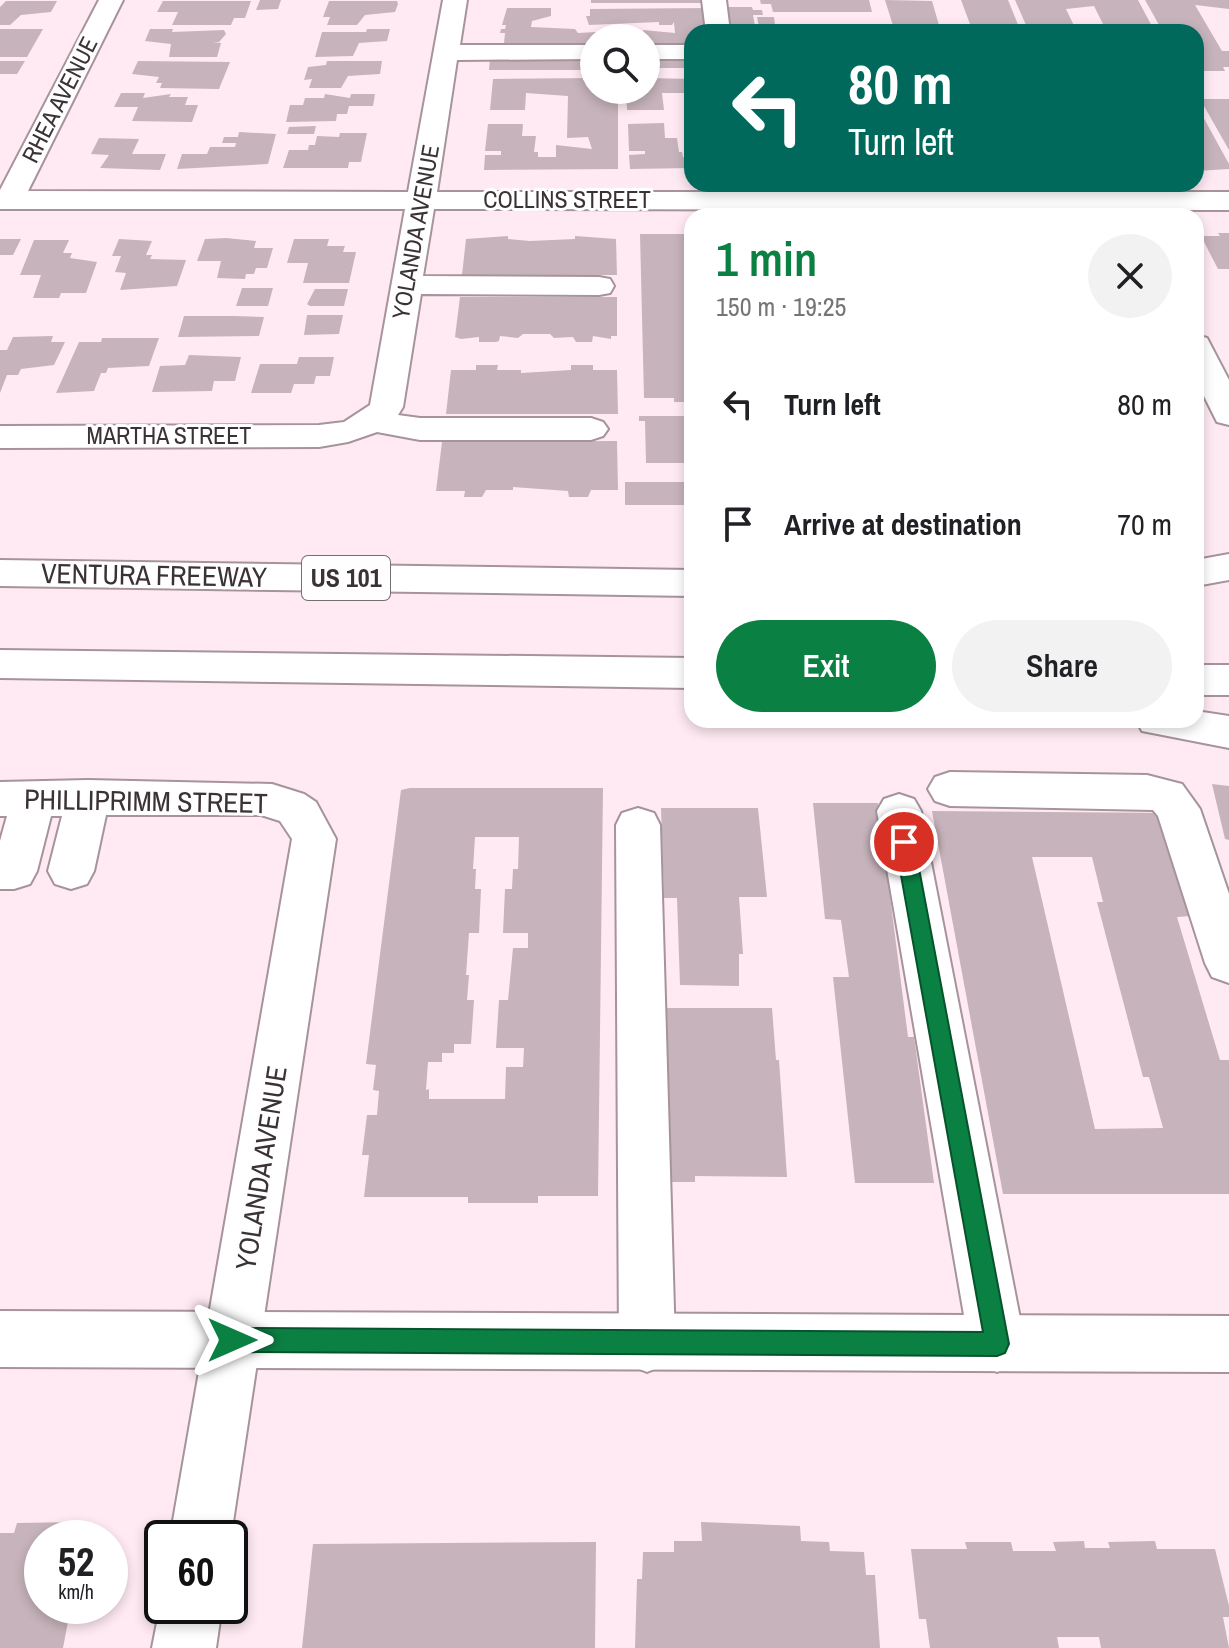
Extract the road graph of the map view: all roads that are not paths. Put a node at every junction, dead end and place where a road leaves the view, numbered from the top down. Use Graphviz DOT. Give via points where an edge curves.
graph roads {
  1 [pos="111,0"];
  2 [pos="455,0"];
  3 [pos="714,0"];
  4 [pos="717,24"];
  5 [pos="580,52"];
  6 [pos="660,52"];
  7 [pos="684,52"];
  8 [pos="446,53"];
  9 [pos="4,200"];
  10 [pos="422,200"];
  11 [pos="1229,201"];
  12 [pos="1054,208"];
  13 [pos="1132,208"];
  14 [pos="407,285"];
  15 [pos="599,286"];
  16 [pos="1204,362"];
  17 [pos="1229,415"];
  18 [pos="374,421"];
  19 [pos="591,429"];
  20 [pos="0,437"];
  21 [pos="1229,567"];
  22 [pos="1204,572"];
  23 [pos="0,573"];
  24 [pos="684,583"];
  25 [pos="1204,590"];
  26 [pos="1229,591"];
  27 [pos="0,664"];
  28 [pos="684,673"];
  29 [pos="1204,680"];
  30 [pos="1229,680"];
  31 [pos="1204,728"];
  32 [pos="1229,732"];
  33 [pos="950,789"];
  34 [pos="88,797"];
  35 [pos="17,798"];
  36 [pos="292,805"];
  37 [pos="899,811"];
  38 [pos="638,825"];
  39 [pos="0,871"];
  40 [pos="71,871"];
  41 [pos="1229,963"];
  42 [pos="0,1339"];
  43 [pos="232,1340"];
  44 [pos="647,1344"];
  45 [pos="997,1344"];
  46 [pos="1229,1344"];
  47 [pos="204,1520"];
  48 [pos="187,1624"];
  49 [pos="184,1648"];
  1 -- 9 [label="main road, RHEA AVENUE"];
  2 -- 8 [label="main road, YOLANDA AVENUE"];
  3 -- 4 [label="main road"];
  5 -- 8 [label="main road"];
  6 -- 7 [label="main road"];
  8 -- 10 [label="main road, YOLANDA AVENUE"];
  9 -- 10 [label="main road, COLLINS STREET"];
  10 -- 12 [label="main road, COLLINS STREET"];
  10 -- 14 [label="main road, YOLANDA AVENUE"];
  11 -- 13 [label="main road, COLLINS STREET"];
  12 -- 13 [label="main road, COLLINS STREET"];
  14 -- 15 [label="main road"];
  14 -- 18 [label="main road, YOLANDA AVENUE" via="386,407"];
  16 -- 17 [label="main road"];
  18 -- 19 [label="main road" via="420,429"];
  18 -- 20 [label="main road, MARTHA STREET" via="338,434"];
  21 -- 22 [label="main road"];
  23 -- 24 [label="main road, VENTURA FREEWAY / US 101"];
  25 -- 26 [label="main road"];
  27 -- 28 [label="main road"];
  29 -- 30 [label="main road"];
  31 -- 32 [label="main road"];
  33 -- 41 [label="main road" via="1167,796 1178,809"];
  34 -- 35 [label="main road, PHILLIPRIMM STREET"];
  34 -- 36 [label="main road, PHILLIPRIMM STREET" via="261,798"];
  34 -- 40 [label="main road"];
  35 -- 39 [label="main road" via="14,871"];
  36 -- 43 [label="main road, YOLANDA AVENUE" via="309,821 314,839"];
  37 -- 45 [label="main road"];
  38 -- 44 [label="main road"];
  42 -- 43 [label="main road"];
  43 -- 44 [label="main road"];
  43 -- 47 [label="main road, YOLANDA AVENUE"];
  44 -- 45 [label="main road"];
  45 -- 46 [label="main road"];
  48 -- 49 [label="main road"];
}
